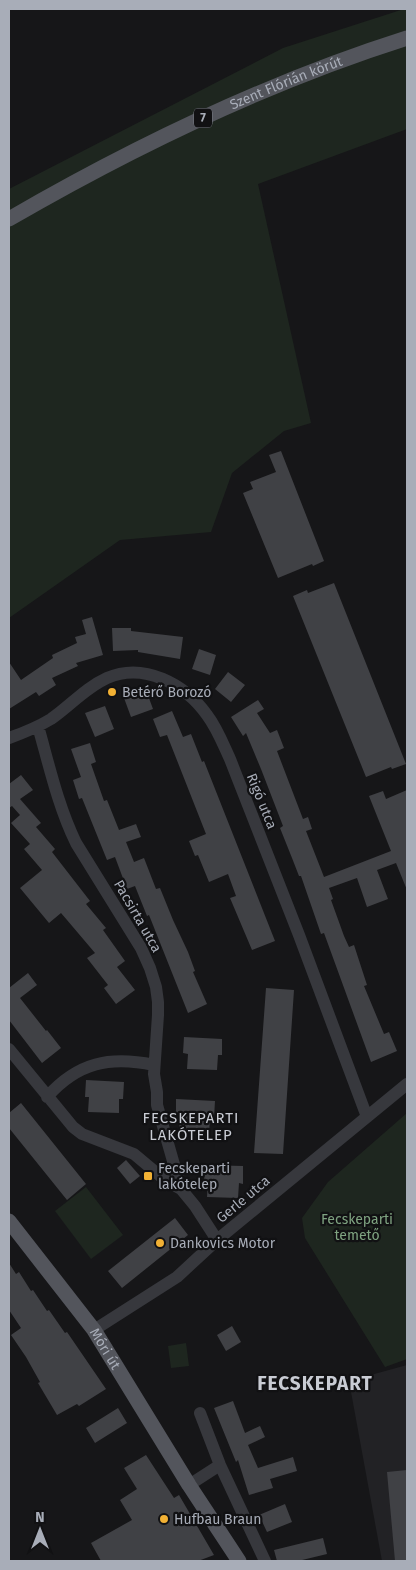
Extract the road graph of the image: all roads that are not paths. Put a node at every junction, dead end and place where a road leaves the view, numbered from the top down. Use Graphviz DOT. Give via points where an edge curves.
graph roads {
  1 [pos="407,38"];
  2 [pos="9,219"];
  3 [pos="38,726"];
  4 [pos="9,738"];
  5 [pos="9,1049"];
  6 [pos="154,1065"];
  7 [pos="407,1084"];
  8 [pos="47,1097"];
  9 [pos="367,1117"];
  10 [pos="181,1189"];
  11 [pos="9,1221"];
  12 [pos="217,1240"];
  13 [pos="94,1330"];
  14 [pos="200,1413"];
  15 [pos="220,1465"];
  16 [pos="189,1485"];
  17 [pos="238,1561"];
  18 [pos="265,1561"];
  1 -- 2 [label="main road, Szent Flórián körút / 7" via="276,86 222,110 112,162"];
  3 -- 4 [label="street, Rigó utca"];
  3 -- 6 [label="street, Pacsirta utca" via="68,827 150,968 158,1009"];
  3 -- 9 [label="street, Rigó utca" via="90,688 122,673 155,675 197,702 219,734 230,759"];
  5 -- 8 [label="street"];
  6 -- 8 [label="street" via="103,1062 68,1076"];
  6 -- 10 [label="street, Pacsirta utca" via="160,1114"];
  7 -- 9 [label="street, Gerle utca"];
  8 -- 10 [label="street" via="82,1134 134,1154"];
  9 -- 12 [label="street, Gerle utca"];
  10 -- 12 [label="street"];
  11 -- 13 [label="main road, Móri út"];
  12 -- 13 [label="street, Gerle utca" via="177,1277"];
  13 -- 16 [label="main road, Móri út"];
  14 -- 15 [label="street"];
  15 -- 16 [label="street"];
  15 -- 18 [label="street"];
  16 -- 17 [label="main road, Móri út"];
}
